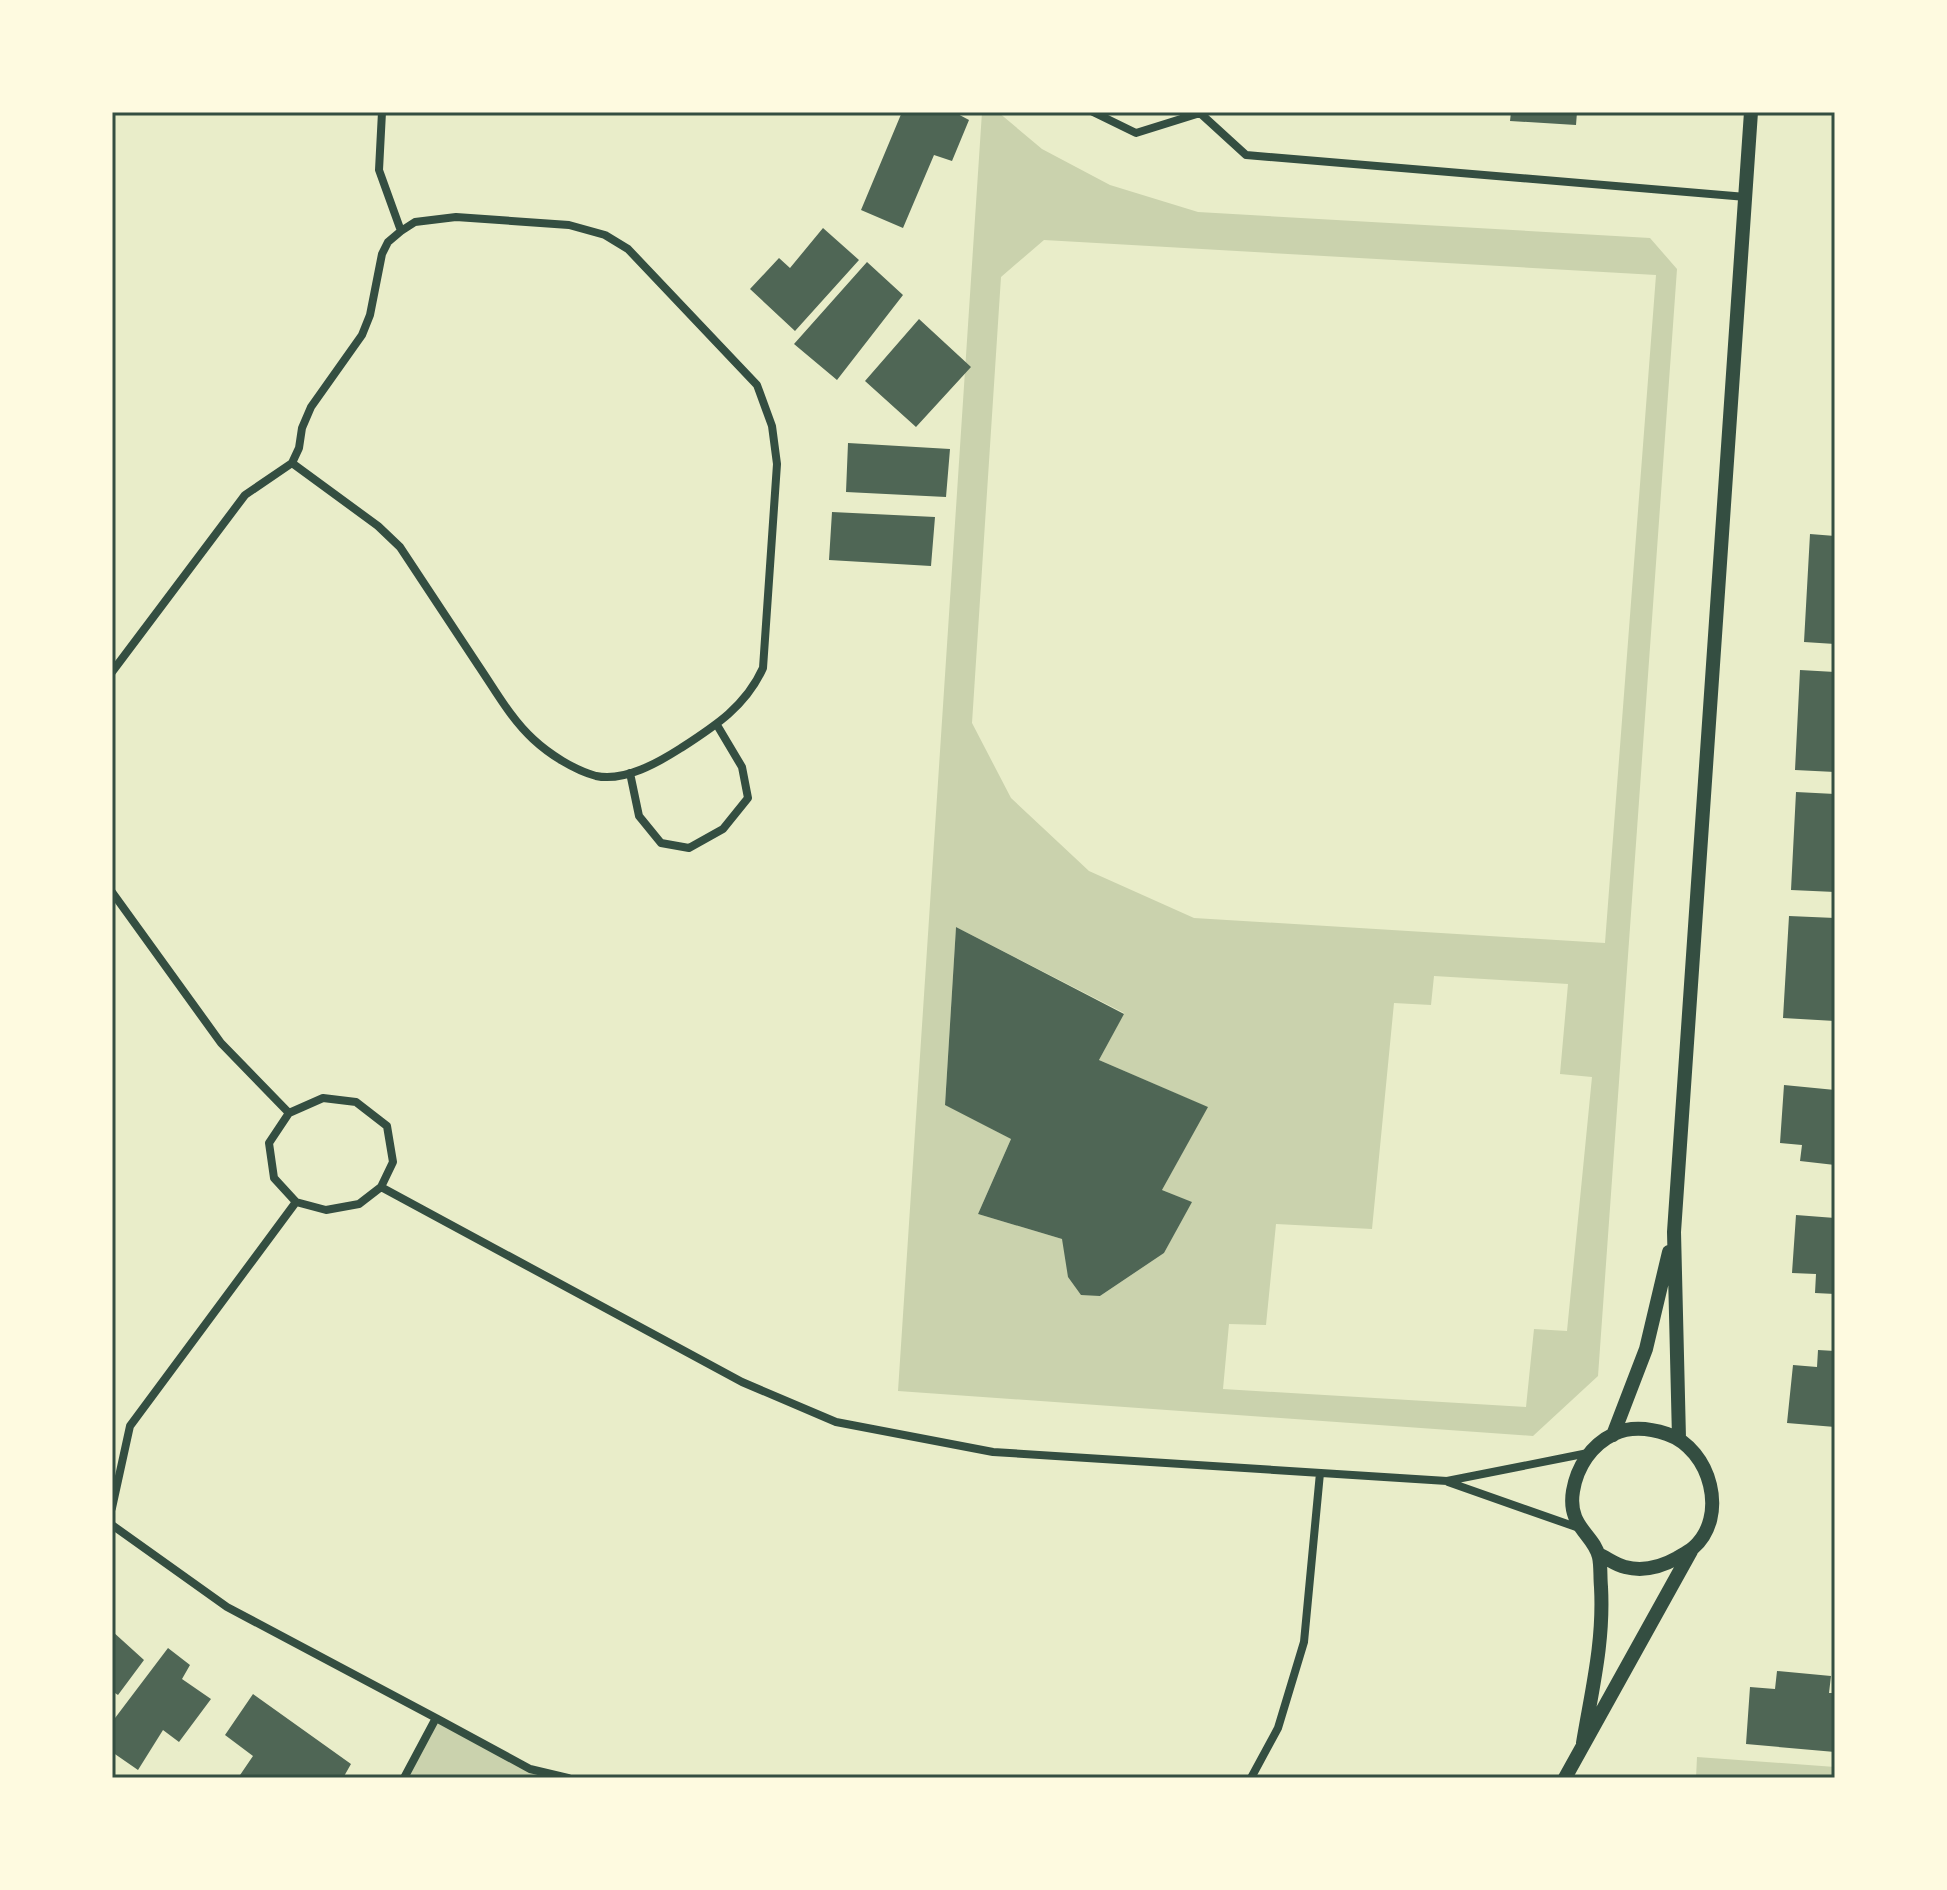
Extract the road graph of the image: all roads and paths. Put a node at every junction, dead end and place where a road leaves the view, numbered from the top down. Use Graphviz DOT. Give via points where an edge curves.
graph roads {
  1 [pos="382,112"];
  2 [pos="1093,112"];
  3 [pos="1751,112"];
  4 [pos="1200,113"];
  5 [pos="1746,197"];
  6 [pos="401,231"];
  7 [pos="292,463"];
  8 [pos="112,672"];
  9 [pos="717,725"];
  10 [pos="630,773"];
  11 [pos="112,892"];
  12 [pos="289,1113"];
  13 [pos="381,1187"];
  14 [pos="296,1202"];
  15 [pos="1674,1232"];
  16 [pos="1613,1435"];
  17 [pos="1679,1438"];
  18 [pos="1589,1453"];
  19 [pos="1320,1473"];
  20 [pos="1447,1481"];
  21 [pos="112,1508"];
  22 [pos="112,1525"];
  23 [pos="1579,1528"];
  24 [pos="1693,1548"];
  25 [pos="1598,1554"];
  26 [pos="436,1718"];
  27 [pos="1583,1743"];
  28 [pos="404,1778"];
  29 [pos="568,1778"];
  30 [pos="1251,1778"];
  31 [pos="1565,1778"];
  1 -- 6 [label="street" via="379,170"];
  2 -- 4 [label="street" via="1136,133"];
  3 -- 5 [label="street"];
  4 -- 5 [label="street" via="1246,155"];
  5 -- 15 [label="street"];
  6 -- 7 [label="street" via="382,254 362,335 311,407"];
  6 -- 9 [label="street" via="415,222 456,217 569,225 605,235 628,249 757,385 772,426 777,464 763,668 755,686"];
  7 -- 8 [label="street" via="245,495"];
  7 -- 10 [label="street" via="400,547 502,702 533,739 573,767 599,777"];
  9 -- 10 [label="street" via="662,760"];
  9 -- 10 [label="street" via="742,767 748,798 723,829 689,848 661,843 639,816"];
  11 -- 12 [label="street" via="221,1043"];
  12 -- 13 [label="street" via="323,1098 356,1102 387,1126 393,1162"];
  12 -- 14 [label="street" via="269,1143 274,1178"];
  13 -- 14 [label="street" via="359,1204 326,1210"];
  13 -- 19 [label="street" via="742,1382 836,1422 993,1452"];
  14 -- 21 [label="street" via="130,1426"];
  15 -- 16 [label="street" via="1646,1349"];
  15 -- 17 [label="street"];
  16 -- 17 [label="street" via="1637,1428"];
  16 -- 18 [label="street"];
  17 -- 24 [label="street" via="1700,1458 1711,1482 1710,1516"];
  18 -- 20 [label="street"];
  18 -- 23 [label="street" via="1573,1491"];
  19 -- 20 [label="street"];
  19 -- 30 [label="street" via="1304,1642 1278,1728"];
  20 -- 23 [label="street"];
  22 -- 26 [label="street" via="227,1607"];
  23 -- 25 [label="street"];
  24 -- 25 [label="street" via="1661,1567 1637,1569"];
  24 -- 27 [label="street"];
  25 -- 27 [label="street" via="1602,1634"];
  26 -- 28 [label="street"];
  26 -- 29 [label="street" via="530,1769"];
  27 -- 31 [label="street"];
}
